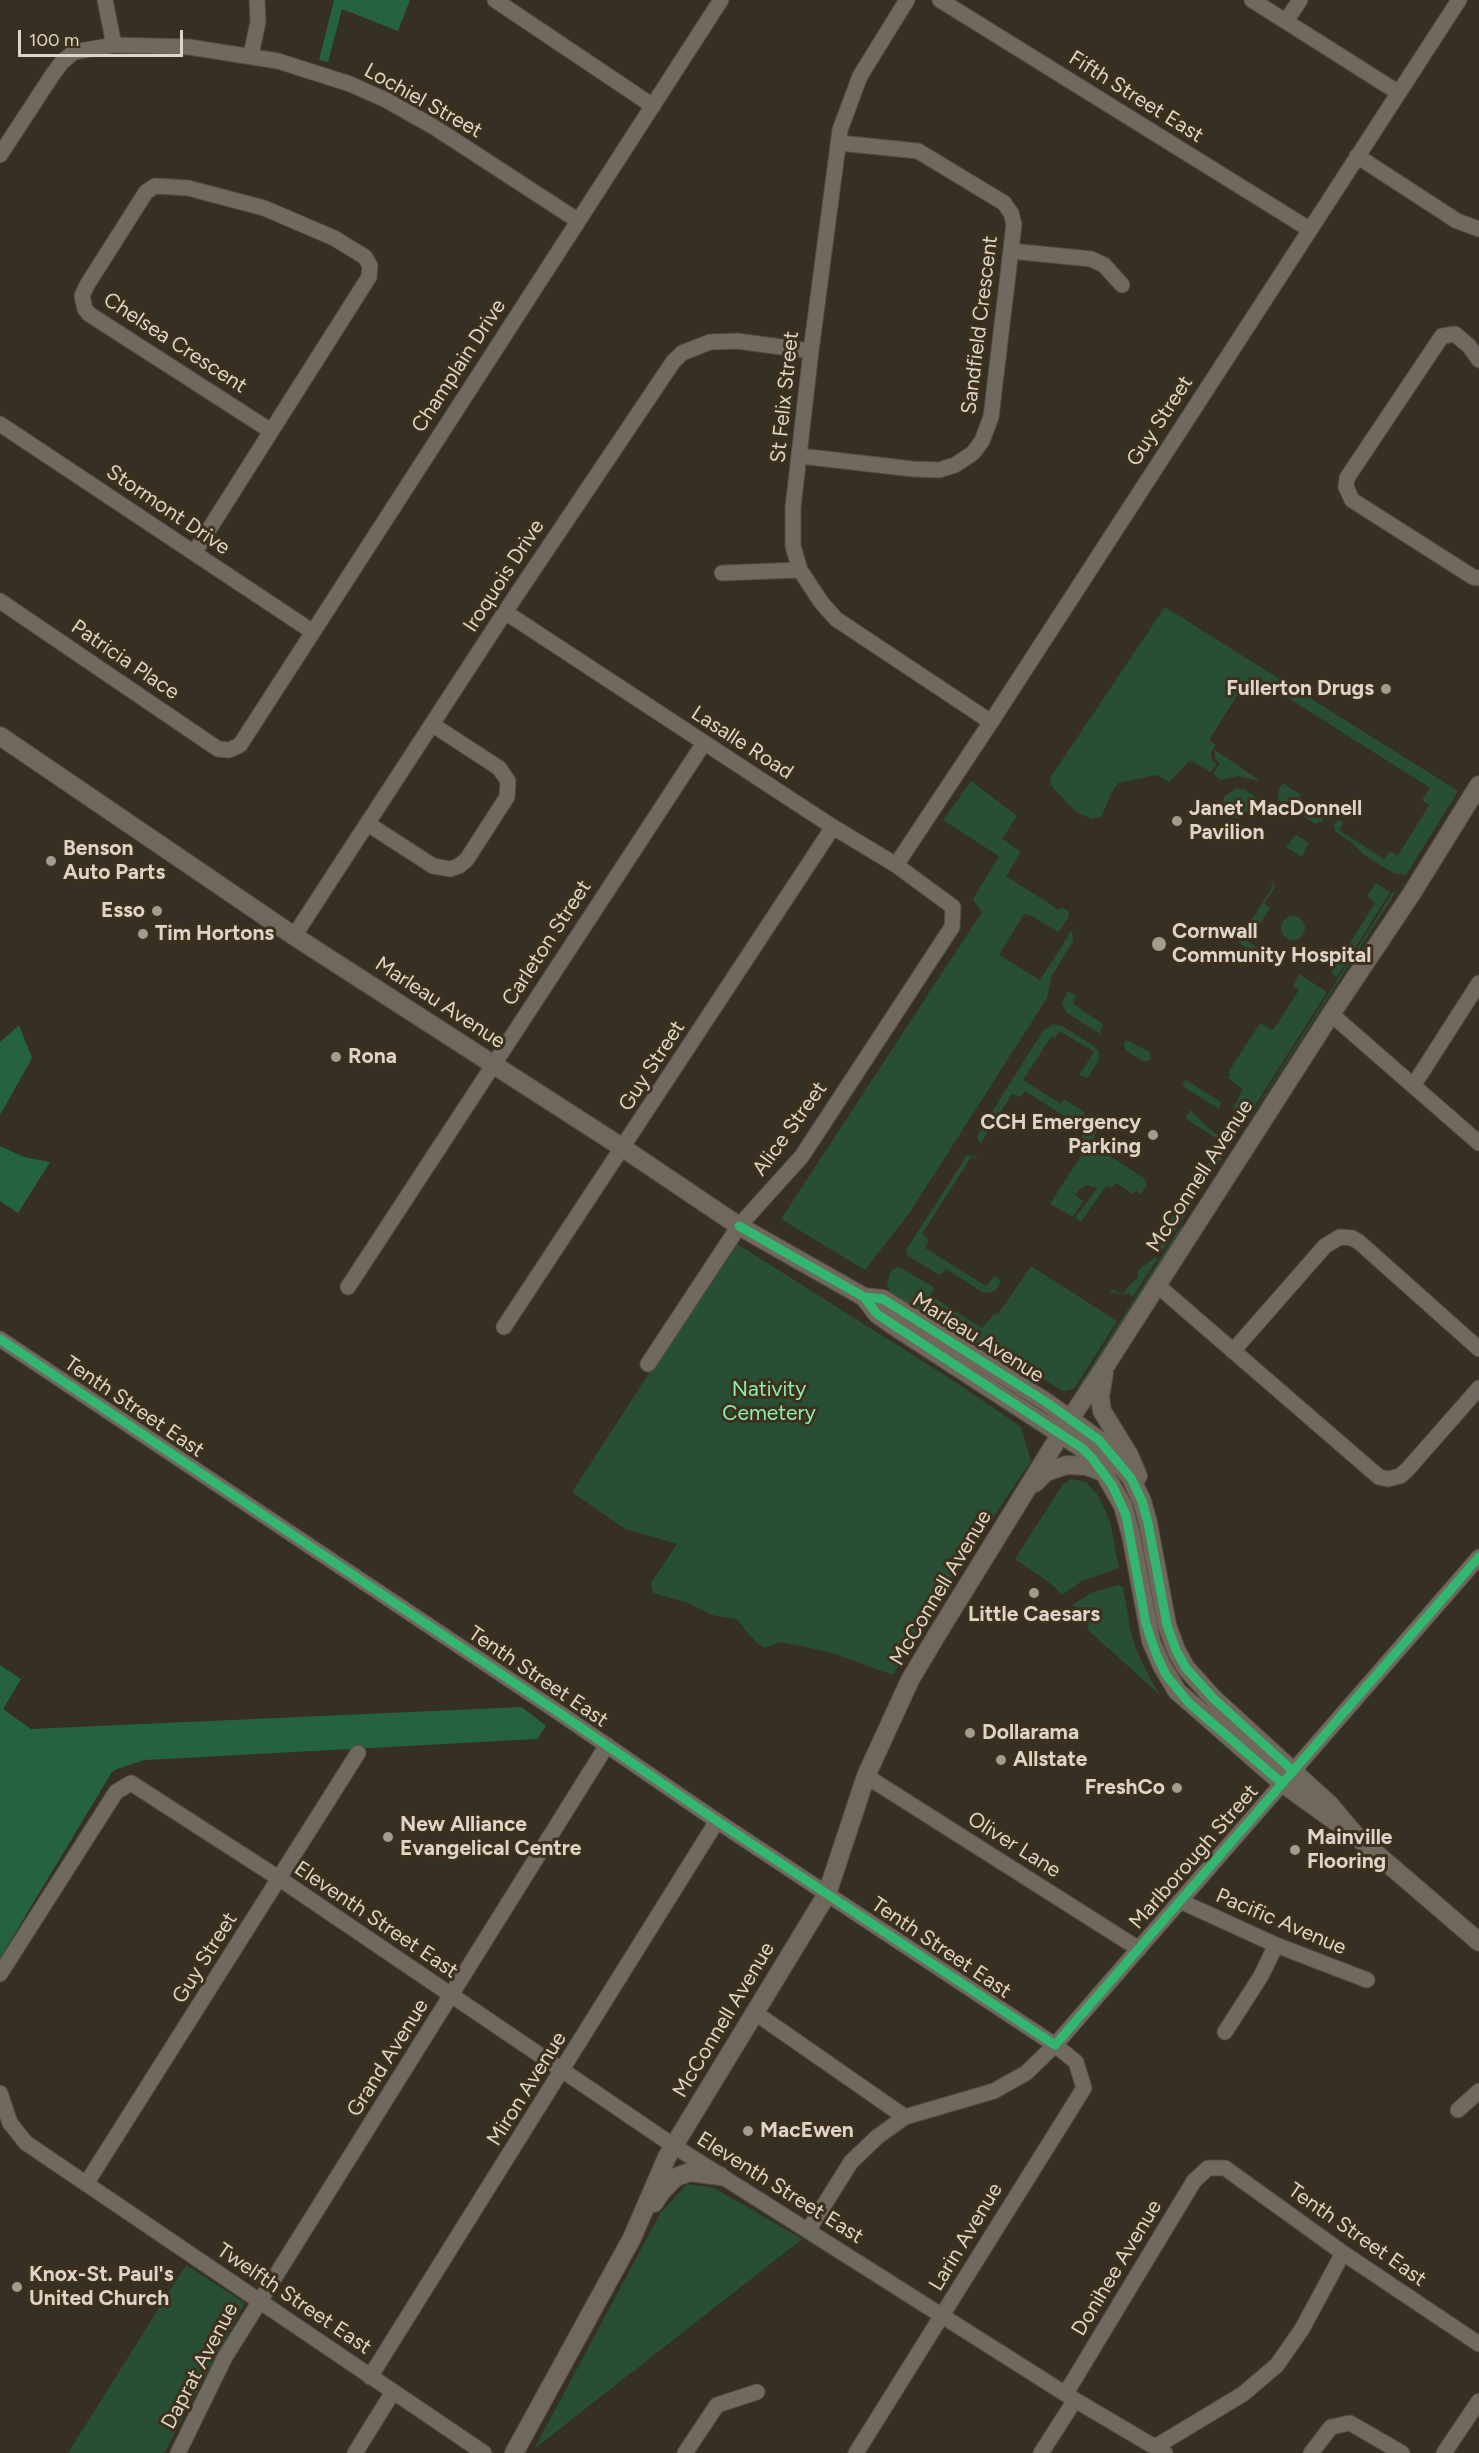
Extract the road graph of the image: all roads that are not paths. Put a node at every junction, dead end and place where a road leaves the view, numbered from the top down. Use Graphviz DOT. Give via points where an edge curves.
graph roads {
  1 [pos="105,0"];
  2 [pos="257,0"];
  3 [pos="495,0"];
  4 [pos="721,0"];
  5 [pos="907,0"];
  6 [pos="940,0"];
  7 [pos="1252,0"];
  8 [pos="1300,0"];
  9 [pos="1459,0"];
  10 [pos="1286,21"];
  11 [pos="114,45"];
  12 [pos="251,55"];
  13 [pos="1399,93"];
  14 [pos="653,106"];
  15 [pos="839,143"];
  16 [pos="0,155"];
  17 [pos="1357,156"];
  18 [pos="577,220"];
  19 [pos="1309,229"];
  20 [pos="1479,230"];
  21 [pos="1011,250"];
  22 [pos="1122,285"];
  23 [pos="811,351"];
  24 [pos="1479,360"];
  25 [pos="0,424"];
  26 [pos="271,430"];
  27 [pos="800,456"];
  28 [pos="194,553"];
  29 [pos="800,570"];
  30 [pos="722,573"];
  31 [pos="1479,578"];
  32 [pos="0,601"];
  33 [pos="505,612"];
  34 [pos="313,632"];
  35 [pos="991,722"];
  36 [pos="433,725"];
  37 [pos="0,736"];
  38 [pos="704,743"];
  39 [pos="229,750"];
  40 [pos="1479,785"];
  41 [pos="368,824"];
  42 [pos="833,827"];
  43 [pos="896,865"];
  44 [pos="952,911"];
  45 [pos="294,936"];
  46 [pos="1479,983"];
  47 [pos="1330,1014"];
  48 [pos="493,1064"];
  49 [pos="1413,1086"];
  50 [pos="1479,1143"];
  51 [pos="623,1148"];
  52 [pos="739,1226"];
  53 [pos="1157,1285"];
  54 [pos="348,1287"];
  55 [pos="504,1327"];
  56 [pos="0,1339"];
  57 [pos="1479,1349"];
  58 [pos="1233,1351"];
  59 [pos="648,1364"];
  60 [pos="1104,1368"];
  61 [pos="1479,1388"];
  62 [pos="1065,1426"];
  63 [pos="1105,1474"];
  64 [pos="1023,1495"];
  65 [pos="1147,1516"];
  66 [pos="1479,1557"];
  67 [pos="607,1745"];
  68 [pos="358,1753"];
  69 [pos="866,1776"];
  70 [pos="1288,1777"];
  71 [pos="717,1821"];
  72 [pos="280,1879"];
  73 [pos="827,1894"];
  74 [pos="1180,1901"];
  75 [pos="1479,1942"];
  76 [pos="1276,1945"];
  77 [pos="1139,1949"];
  78 [pos="0,1974"];
  79 [pos="1367,1980"];
  80 [pos="451,1996"];
  81 [pos="754,2012"];
  82 [pos="1225,2032"];
  83 [pos="1055,2045"];
  84 [pos="563,2072"];
  85 [pos="1479,2091"];
  86 [pos="0,2093"];
  87 [pos="1458,2110"];
  88 [pos="905,2117"];
  89 [pos="674,2146"];
  90 [pos="1208,2168"];
  91 [pos="720,2176"];
  92 [pos="83,2182"];
  93 [pos="808,2229"];
  94 [pos="632,2238"];
  95 [pos="1343,2253"];
  96 [pos="260,2300"];
  97 [pos="942,2316"];
  98 [pos="1479,2344"];
  99 [pos="370,2377"];
  100 [pos="393,2392"];
  101 [pos="757,2392"];
  102 [pos="1071,2396"];
  103 [pos="1479,2401"];
  104 [pos="1160,2450"];
  105 [pos="178,2453"];
  106 [pos="355,2453"];
  107 [pos="484,2453"];
  108 [pos="514,2453"];
  109 [pos="686,2453"];
  110 [pos="856,2453"];
  111 [pos="1041,2453"];
  112 [pos="1311,2453"];
  113 [pos="1402,2453"];
  114 [pos="1444,2453"];
  1 -- 11 [label="street"];
  2 -- 12 [label="street" via="258,22"];
  3 -- 14 [label="street"];
  4 -- 14 [label="street, Champlain Drive"];
  5 -- 15 [label="street, St Felix Street" via="860,76"];
  6 -- 19 [label="street, Fifth Street East"];
  7 -- 10 [label="street"];
  8 -- 10 [label="street"];
  9 -- 13 [label="street, Guy Street"];
  10 -- 13 [label="street"];
  11 -- 12 [label="street, Lochiel Street" via="189,47"];
  11 -- 16 [label="street, Lochiel Street" via="80,50 62,62"];
  12 -- 18 [label="street, Lochiel Street" via="325,74 386,100"];
  13 -- 17 [label="street, Guy Street"];
  14 -- 18 [label="street, Champlain Drive"];
  15 -- 21 [label="street, Sandfield Crescent" via="918,151 939,162 1008,207 1014,224"];
  15 -- 23 [label="street, St Felix Street"];
  17 -- 19 [label="street, Guy Street"];
  17 -- 20 [label="street" via="1457,221"];
  18 -- 34 [label="street, Champlain Drive"];
  19 -- 35 [label="street, Guy Street"];
  21 -- 22 [label="street" via="1091,259 1104,265"];
  21 -- 27 [label="street, Sandfield Crescent" via="991,417 973,453 939,470"];
  23 -- 27 [label="street, St Felix Street"];
  23 -- 33 [label="street, Iroquois Drive" via="737,341 710,342 682,353"];
  24 -- 31 [label="street" via="1455,334 1442,336 1347,478 1346,487 1352,500"];
  25 -- 28 [label="street, Stormont Drive"];
  26 -- 26 [label="street, Chelsea Crescent" via="369,277 370,266 365,257 334,238 264,208 188,188 155,186 146,192 87,285 82,296 85,309"];
  26 -- 28 [label="street, Chelsea Crescent"];
  27 -- 29 [label="street, St Felix Street" via="793,534"];
  28 -- 34 [label="street, Stormont Drive"];
  29 -- 30 [label="street"];
  29 -- 35 [label="street, St Felix Street" via="836,619"];
  32 -- 39 [label="street, Patricia Place" via="218,748"];
  33 -- 36 [label="street, Iroquois Drive"];
  33 -- 38 [label="street, Lasalle Road"];
  34 -- 39 [label="street, Champlain Drive" via="244,741"];
  35 -- 43 [label="street, Guy Street"];
  36 -- 41 [label="street, Iroquois Drive"];
  36 -- 41 [label="street" via="499,768 508,781 507,798 467,859 450,869 433,866"];
  37 -- 45 [label="main road, Marleau Avenue"];
  38 -- 42 [label="street, Lasalle Road"];
  38 -- 48 [label="street, Carleton Street"];
  40 -- 47 [label="main road, McConnell Avenue"];
  41 -- 45 [label="street, Iroquois Drive"];
  42 -- 43 [label="street, Lasalle Road"];
  42 -- 51 [label="street, Guy Street"];
  43 -- 44 [label="street, Lasalle Road" via="953,907"];
  44 -- 52 [label="street, Alice Street" via="952,927 802,1156"];
  45 -- 48 [label="main road, Marleau Avenue"];
  46 -- 49 [label="street"];
  47 -- 49 [label="street"];
  47 -- 53 [label="main road, McConnell Avenue"];
  48 -- 51 [label="main road, Marleau Avenue"];
  48 -- 54 [label="street, Carleton Street"];
  49 -- 50 [label="street"];
  51 -- 52 [label="main road, Marleau Avenue"];
  51 -- 55 [label="street, Guy Street"];
  52 -- 59 [label="street, Alice Street"];
  52 -- 62 [label="main road, Marleau Avenue" via="864,1297 883,1299"];
  53 -- 58 [label="street"];
  53 -- 60 [label="main road, McConnell Avenue"];
  56 -- 67 [label="street, Tenth Street East"];
  57 -- 58 [label="street" via="1359,1242 1340,1238 1325,1246"];
  58 -- 61 [label="street" via="1372,1473 1388,1479 1407,1470"];
  60 -- 62 [label="main road, McConnell Avenue"];
  60 -- 65 [label="main road" via="1102,1411 1136,1469"];
  62 -- 63 [label="main road"];
  62 -- 64 [label="main road, McConnell Avenue"];
  62 -- 65 [label="main road" via="1099,1440 1135,1485"];
  63 -- 64 [label="main road" via="1081,1465 1060,1467 1042,1475"];
  63 -- 70 [label="main road" via="1126,1515 1146,1624 1167,1675 1189,1703"];
  64 -- 69 [label="main road, McConnell Avenue" via="910,1680"];
  65 -- 70 [label="main road" via="1165,1615 1186,1668"];
  66 -- 70 [label="street, Marlborough Street"];
  67 -- 71 [label="street, Tenth Street East"];
  67 -- 80 [label="street, Grand Avenue"];
  68 -- 72 [label="street, Guy Street"];
  69 -- 73 [label="main road, McConnell Avenue"];
  69 -- 77 [label="street, Oliver Lane"];
  70 -- 74 [label="street, Marlborough Street"];
  70 -- 75 [label="main road" via="1330,1805 1357,1837"];
  71 -- 73 [label="street, Tenth Street East"];
  71 -- 84 [label="street, Miron Avenue"];
  72 -- 78 [label="street, Eleventh Street East" via="131,1783 116,1792"];
  72 -- 80 [label="street, Eleventh Street East"];
  72 -- 92 [label="street, Guy Street"];
  73 -- 81 [label="main road, McConnell Avenue"];
  73 -- 83 [label="street, Tenth Street East"];
  74 -- 76 [label="street, Pacific Avenue"];
  74 -- 77 [label="street, Marlborough Street"];
  76 -- 79 [label="street, Pacific Avenue"];
  76 -- 82 [label="street"];
  77 -- 83 [label="street, Marlborough Street"];
  80 -- 84 [label="street, Eleventh Street East"];
  80 -- 96 [label="street, Grand Avenue"];
  81 -- 88 [label="street"];
  81 -- 89 [label="main road, McConnell Avenue"];
  83 -- 88 [label="street, Marlborough Street" via="1026,2073 994,2091"];
  83 -- 97 [label="street, Larin Avenue" via="1076,2062 1084,2088"];
  84 -- 89 [label="street, Eleventh Street East"];
  84 -- 99 [label="street, Miron Avenue"];
  85 -- 87 [label="street"];
  86 -- 92 [label="street" via="5,2112 26,2143"];
  88 -- 93 [label="street, Marlborough Street" via="851,2162"];
  89 -- 91 [label="street, Eleventh Street East"];
  89 -- 94 [label="main road, McConnell Avenue"];
  90 -- 95 [label="street, Tenth Street East" via="1225,2169"];
  90 -- 102 [label="street, Donihee Avenue" via="1194,2181"];
  91 -- 93 [label="street, Eleventh Street East"];
  91 -- 94 [label="main road" via="690,2172 676,2177 662,2191"];
  92 -- 96 [label="street, Twelfth Street East"];
  93 -- 97 [label="street, Eleventh Street East"];
  94 -- 108 [label="main road, McConnell Avenue"];
  95 -- 98 [label="street, Tenth Street East"];
  95 -- 104 [label="street" via="1302,2329 1277,2365 1243,2394"];
  96 -- 99 [label="street, Twelfth Street East"];
  96 -- 105 [label="street, Daprat Avenue" via="225,2357"];
  97 -- 102 [label="street, Eleventh Street East"];
  97 -- 110 [label="street, Larin Avenue"];
  99 -- 100 [label="street, Twelfth Street East"];
  100 -- 106 [label="street"];
  100 -- 107 [label="street, Twelfth Street East"];
  101 -- 109 [label="street" via="717,2405"];
  102 -- 104 [label="street, Eleventh Street East"];
  102 -- 111 [label="street, Donihee Avenue"];
  103 -- 114 [label="street"];
  112 -- 113 [label="street" via="1331,2427 1350,2423"];
}
